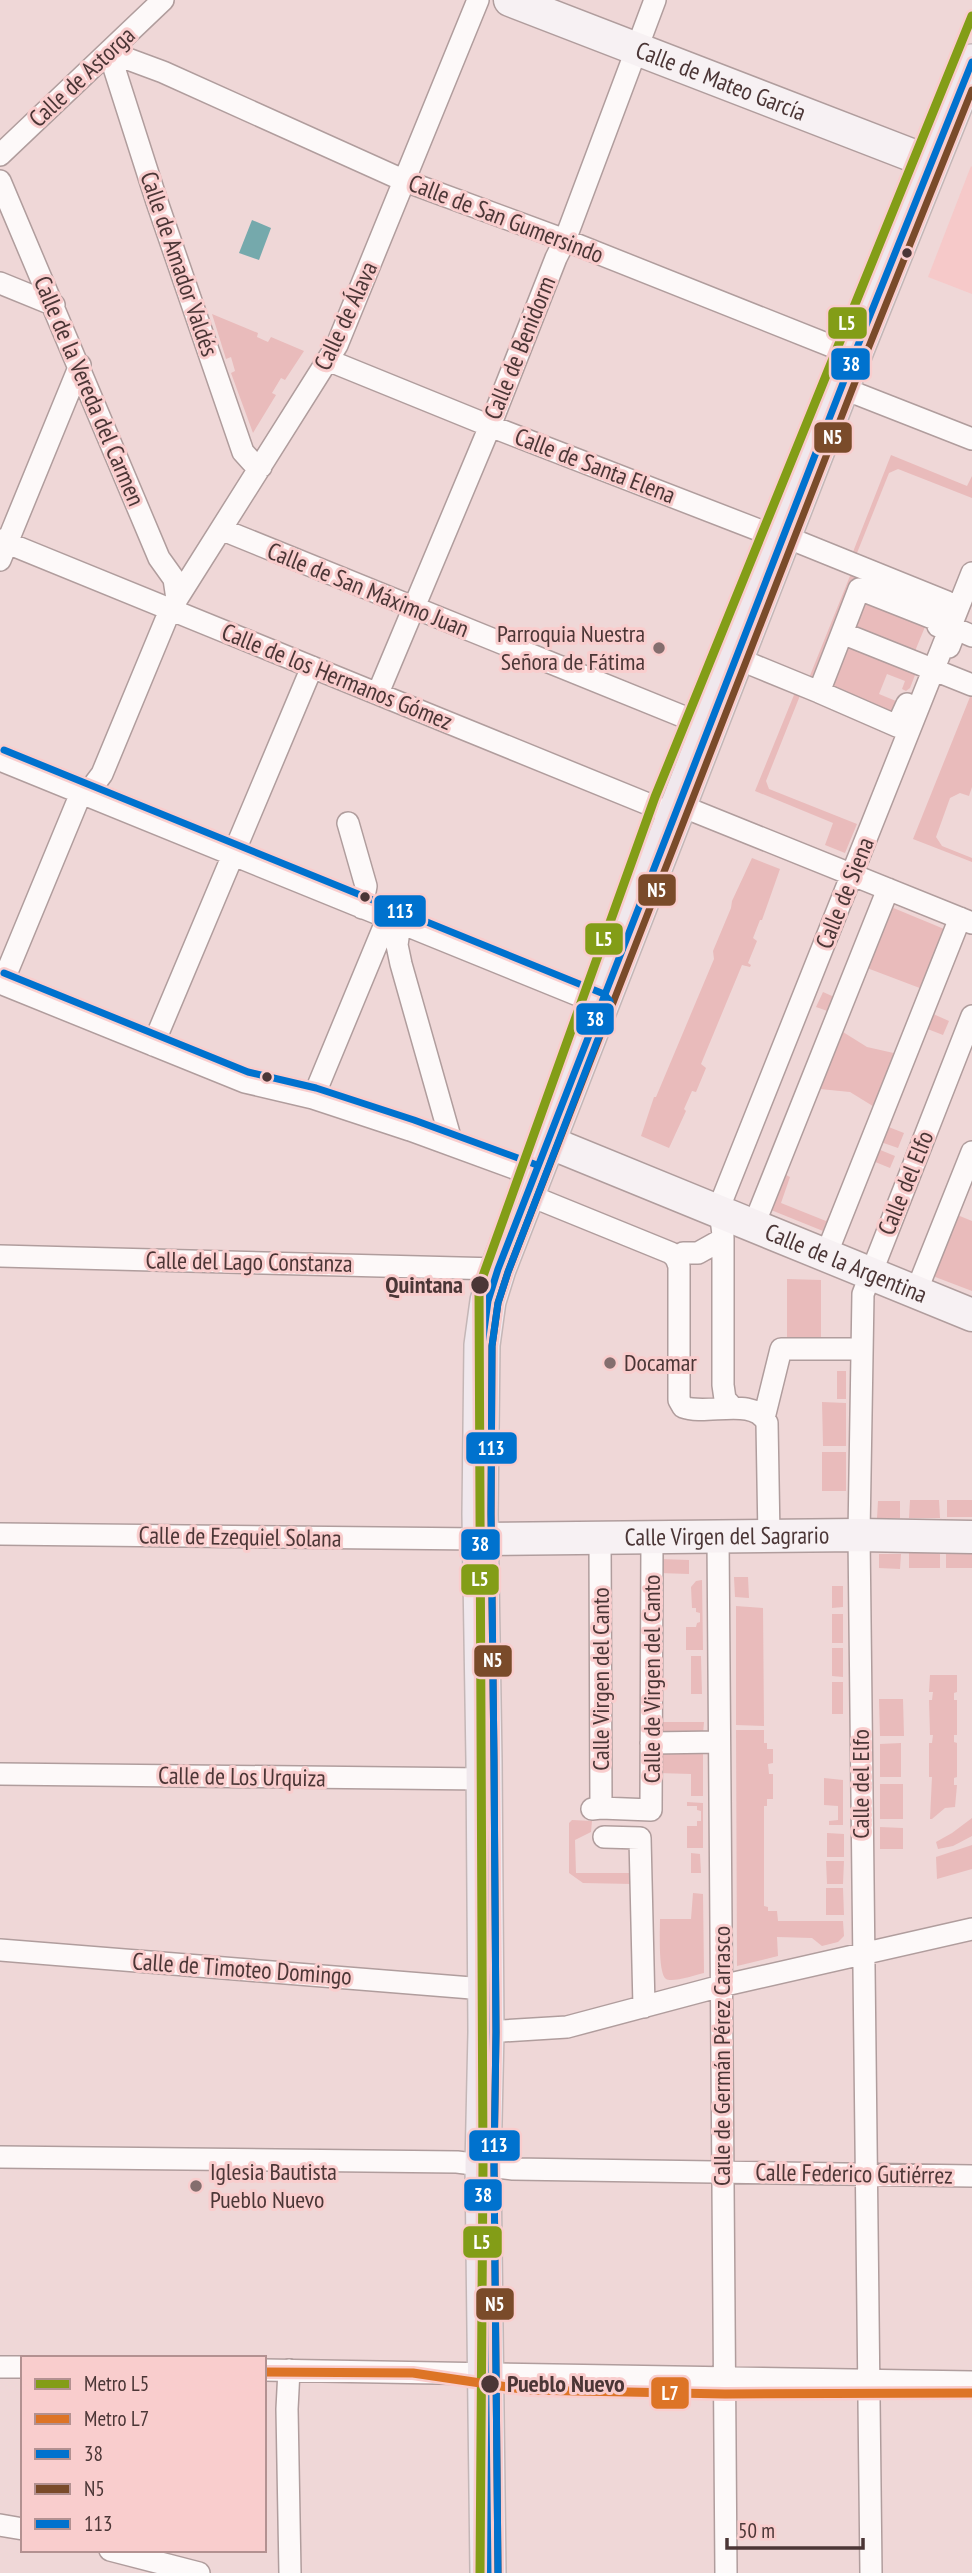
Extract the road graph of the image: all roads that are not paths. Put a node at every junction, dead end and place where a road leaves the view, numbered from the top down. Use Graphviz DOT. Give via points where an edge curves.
graph roads {
  1 [pos="163,0"];
  2 [pos="478,0"];
  3 [pos="510,0"];
  4 [pos="655,0"];
  5 [pos="638,50"];
  6 [pos="109,52"];
  7 [pos="972,62"];
  8 [pos="163,72"];
  9 [pos="124,102"];
  10 [pos="0,155"];
  11 [pos="932,163"];
  12 [pos="0,181"];
  13 [pos="405,181"];
  14 [pos="565,240"];
  15 [pos="0,284"];
  16 [pos="54,305"];
  17 [pos="854,355"];
  18 [pos="330,361"];
  19 [pos="80,365"];
  20 [pos="842,388"];
  21 [pos="490,426"];
  22 [pos="972,439"];
  23 [pos="261,467"];
  24 [pos="223,530"];
  25 [pos="792,541"];
  26 [pos="2,548"];
  27 [pos="972,573"];
  28 [pos="863,579"];
  29 [pos="174,605"];
  30 [pos="412,609"];
  31 [pos="842,633"];
  32 [pos="972,636"];
  33 [pos="753,665"];
  34 [pos="312,667"];
  35 [pos="932,669"];
  36 [pos="972,685"];
  37 [pos="378,692"];
  38 [pos="819,692"];
  39 [pos="709,727"];
  40 [pos="0,760"];
  41 [pos="81,793"];
  42 [pos="677,810"];
  43 [pos="348,823"];
  44 [pos="233,856"];
  45 [pos="852,874"];
  46 [pos="888,889"];
  47 [pos="362,908"];
  48 [pos="394,920"];
  49 [pos="966,920"];
  50 [pos="1,984"];
  51 [pos="600,1004"];
  52 [pos="972,1016"];
  53 [pos="153,1045"];
  54 [pos="313,1098"];
  55 [pos="547,1141"];
  56 [pos="452,1144"];
  57 [pos="972,1152"];
  58 [pos="530,1184"];
  59 [pos="721,1226"];
  60 [pos="753,1227"];
  61 [pos="826,1255"];
  62 [pos="0,1256"];
  63 [pos="676,1258"];
  64 [pos="498,1269"];
  65 [pos="870,1273"];
  66 [pos="916,1292"];
  67 [pos="972,1315"];
  68 [pos="860,1349"];
  69 [pos="733,1408"];
  70 [pos="764,1418"];
  71 [pos="0,1534"];
  72 [pos="859,1535"];
  73 [pos="769,1537"];
  74 [pos="972,1537"];
  75 [pos="718,1538"];
  76 [pos="480,1539"];
  77 [pos="600,1539"];
  78 [pos="652,1539"];
  79 [pos="719,1742"];
  80 [pos="652,1743"];
  81 [pos="0,1774"];
  82 [pos="484,1779"];
  83 [pos="596,1809"];
  84 [pos="604,1836"];
  85 [pos="972,1928"];
  86 [pos="0,1950"];
  87 [pos="863,1955"];
  88 [pos="721,1986"];
  89 [pos="484,1989"];
  90 [pos="644,2007"];
  91 [pos="486,2032"];
  92 [pos="0,2157"];
  93 [pos="483,2166"];
  94 [pos="723,2172"];
  95 [pos="866,2175"];
  96 [pos="972,2176"];
  97 [pos="0,2367"];
  98 [pos="21,2367"];
  99 [pos="266,2370"];
  100 [pos="289,2370"];
  101 [pos="486,2373"];
  102 [pos="724,2377"];
  103 [pos="868,2379"];
  104 [pos="972,2382"];
  105 [pos="0,2525"];
  106 [pos="21,2529"];
  107 [pos="115,2552"];
  108 [pos="154,2567"];
  109 [pos="199,2573"];
  110 [pos="290,2573"];
  111 [pos="488,2573"];
  112 [pos="726,2573"];
  113 [pos="871,2573"];
  1 -- 6 [label="street, Calle de Astorga"];
  2 -- 13 [label="street, Calle de Álava"];
  3 -- 5 [label="street, Calle de Mateo García"];
  4 -- 5 [label="street, Calle de Benidorm"];
  5 -- 11 [label="street, Calle de Mateo García"];
  5 -- 14 [label="street, Calle de Benidorm"];
  6 -- 8 [label="street, Calle de San Gumersindo"];
  6 -- 9 [label="street, Calle de Amador Valdés"];
  6 -- 10 [label="street, Calle de Astorga"];
  7 -- 11 [label="main road"];
  8 -- 9 [label="street" via="136,79"];
  8 -- 13 [label="street, Calle de San Gumersindo"];
  9 -- 23 [label="street, Calle de Amador Valdés" via="243,452"];
  11 -- 17 [label="main road"];
  12 -- 16 [label="street, Calle de la Vereda del Carmen"];
  13 -- 14 [label="street, Calle de San Gumersindo"];
  13 -- 18 [label="street, Calle de Álava"];
  14 -- 17 [label="street, Calle de San Gumersindo"];
  14 -- 21 [label="street, Calle de Benidorm"];
  15 -- 16 [label="street"];
  16 -- 19 [label="street, Calle de la Vereda del Carmen"];
  17 -- 20 [label="main road"];
  18 -- 21 [label="street, Calle de Santa Elena"];
  18 -- 23 [label="street, Calle de Álava"];
  19 -- 26 [label="street"];
  19 -- 29 [label="street, Calle de la Vereda del Carmen" via="159,558 174,579"];
  20 -- 22 [label="street"];
  20 -- 25 [label="main road"];
  21 -- 25 [label="street, Calle de Santa Elena"];
  21 -- 30 [label="street, Calle de Benidorm"];
  23 -- 24 [label="street, Calle de Álava"];
  24 -- 29 [label="street, Calle de Álava"];
  24 -- 30 [label="street, Calle de San Máximo Juan"];
  25 -- 28 [label="street, Calle de Santa Elena"];
  25 -- 39 [label="main road"];
  26 -- 29 [label="street, Calle de los Hermanos Gómez"];
  27 -- 35 [label="street, Calle de Siena"];
  28 -- 31 [label="street"];
  28 -- 35 [label="street, Calle de Santa Elena" via="947,602"];
  29 -- 34 [label="street, Calle de los Hermanos Gómez"];
  29 -- 41 [label="street, Calle de Álava" via="102,774"];
  30 -- 37 [label="street, Calle de Benidorm"];
  30 -- 39 [label="street, Calle de San Máximo Juan"];
  31 -- 35 [label="street"];
  31 -- 38 [label="street"];
  32 -- 35 [label="street" via="957,629"];
  33 -- 38 [label="street"];
  34 -- 37 [label="street, Calle de los Hermanos Gómez"];
  34 -- 44 [label="street"];
  35 -- 36 [label="street"];
  35 -- 38 [label="street" via="897,726"];
  35 -- 45 [label="street, Calle de Siena"];
  37 -- 42 [label="street, Calle de los Hermanos Gómez"];
  39 -- 42 [label="main road"];
  40 -- 41 [label="street"];
  41 -- 44 [label="street"];
  41 -- 50 [label="street"];
  42 -- 45 [label="street, Calle de los Hermanos Gómez"];
  42 -- 51 [label="main road"];
  43 -- 47 [label="street" via="366,886"];
  44 -- 47 [label="street"];
  44 -- 53 [label="street"];
  45 -- 46 [label="street, Calle de los Hermanos Gómez"];
  45 -- 59 [label="street, Calle de Siena"];
  46 -- 49 [label="street, Calle de los Hermanos Gómez"];
  46 -- 60 [label="street"];
  47 -- 48 [label="street"];
  48 -- 51 [label="street"];
  48 -- 54 [label="street"];
  48 -- 56 [label="street" via="401,964"];
  49 -- 61 [label="street" via="916,1028"];
  50 -- 53 [label="street"];
  51 -- 55 [label="main road"];
  52 -- 65 [label="street, Calle del Elfo"];
  53 -- 54 [label="street" via="245,1082"];
  54 -- 56 [label="street"];
  55 -- 58 [label="main road"];
  55 -- 59 [label="street, Calle de la Argentina"];
  56 -- 58 [label="street"];
  57 -- 66 [label="street"];
  58 -- 63 [label="street"];
  58 -- 64 [label="main road"];
  59 -- 60 [label="street, Calle de la Argentina"];
  59 -- 63 [label="street" via="698,1252"];
  59 -- 69 [label="street, Calle de la Argentina" via="723,1385 725,1399"];
  60 -- 61 [label="street, Calle de la Argentina"];
  61 -- 65 [label="street, Calle de la Argentina"];
  62 -- 64 [label="street, Calle del Lago Constanza"];
  63 -- 69 [label="street" via="679,1400 692,1410"];
  64 -- 76 [label="main road" via="482,1345"];
  65 -- 66 [label="street, Calle de la Argentina"];
  65 -- 68 [label="street, Calle del Elfo" via="863,1294"];
  66 -- 67 [label="street, Calle de la Argentina"];
  68 -- 70 [label="street" via="781,1349"];
  68 -- 72 [label="street, Calle del Elfo"];
  69 -- 70 [label="street" via="758,1412"];
  70 -- 73 [label="street"];
  71 -- 76 [label="street, Calle de Ezequiel Solana"];
  72 -- 73 [label="street, Calle Virgen del Sagrario"];
  72 -- 74 [label="street, Calle Virgen del Sagrario"];
  72 -- 87 [label="street, Calle del Elfo"];
  73 -- 75 [label="street, Calle Virgen del Sagrario"];
  75 -- 78 [label="street, Calle Virgen del Sagrario"];
  75 -- 79 [label="street, Calle de Germán Pérez Carrasco"];
  76 -- 77 [label="street, Calle Virgen del Sagrario"];
  76 -- 82 [label="main road"];
  77 -- 78 [label="street, Calle Virgen del Sagrario"];
  77 -- 83 [label="street, Calle Virgen del Canto"];
  78 -- 80 [label="street, Calle de Virgen del Canto"];
  79 -- 80 [label="street"];
  79 -- 88 [label="street, Calle de Germán Pérez Carrasco"];
  80 -- 83 [label="street, Calle de Virgen del Canto" via="651,1810"];
  81 -- 82 [label="street, Calle de Los Urquiza"];
  82 -- 89 [label="main road"];
  84 -- 90 [label="street" via="640,1838"];
  85 -- 87 [label="street"];
  86 -- 89 [label="street, Calle de Timoteo Domingo"];
  87 -- 88 [label="street"];
  87 -- 95 [label="street, Calle del Elfo"];
  88 -- 90 [label="street"];
  88 -- 94 [label="street, Calle de Germán Pérez Carrasco"];
  89 -- 91 [label="main road"];
  90 -- 91 [label="street" via="567,2027"];
  91 -- 93 [label="main road"];
  92 -- 93 [label="street, Calle Federico Gutiérrez"];
  93 -- 94 [label="street, Calle Federico Gutiérrez"];
  93 -- 101 [label="main road"];
  94 -- 95 [label="street, Calle Federico Gutiérrez"];
  94 -- 102 [label="street, Calle de Germán Pérez Carrasco"];
  95 -- 96 [label="street, Calle Federico Gutiérrez"];
  95 -- 103 [label="street, Calle del Elfo"];
  97 -- 98 [label="street"];
  99 -- 100 [label="street"];
  100 -- 101 [label="street"];
  100 -- 110 [label="street"];
  101 -- 102 [label="street"];
  101 -- 111 [label="main road"];
  102 -- 103 [label="street"];
  102 -- 112 [label="street, Calle de Germán Pérez Carrasco"];
  103 -- 104 [label="street"];
  103 -- 113 [label="street, Calle del Elfo"];
  105 -- 106 [label="street"];
  107 -- 108 [label="street"];
  108 -- 109 [label="street"];
}
